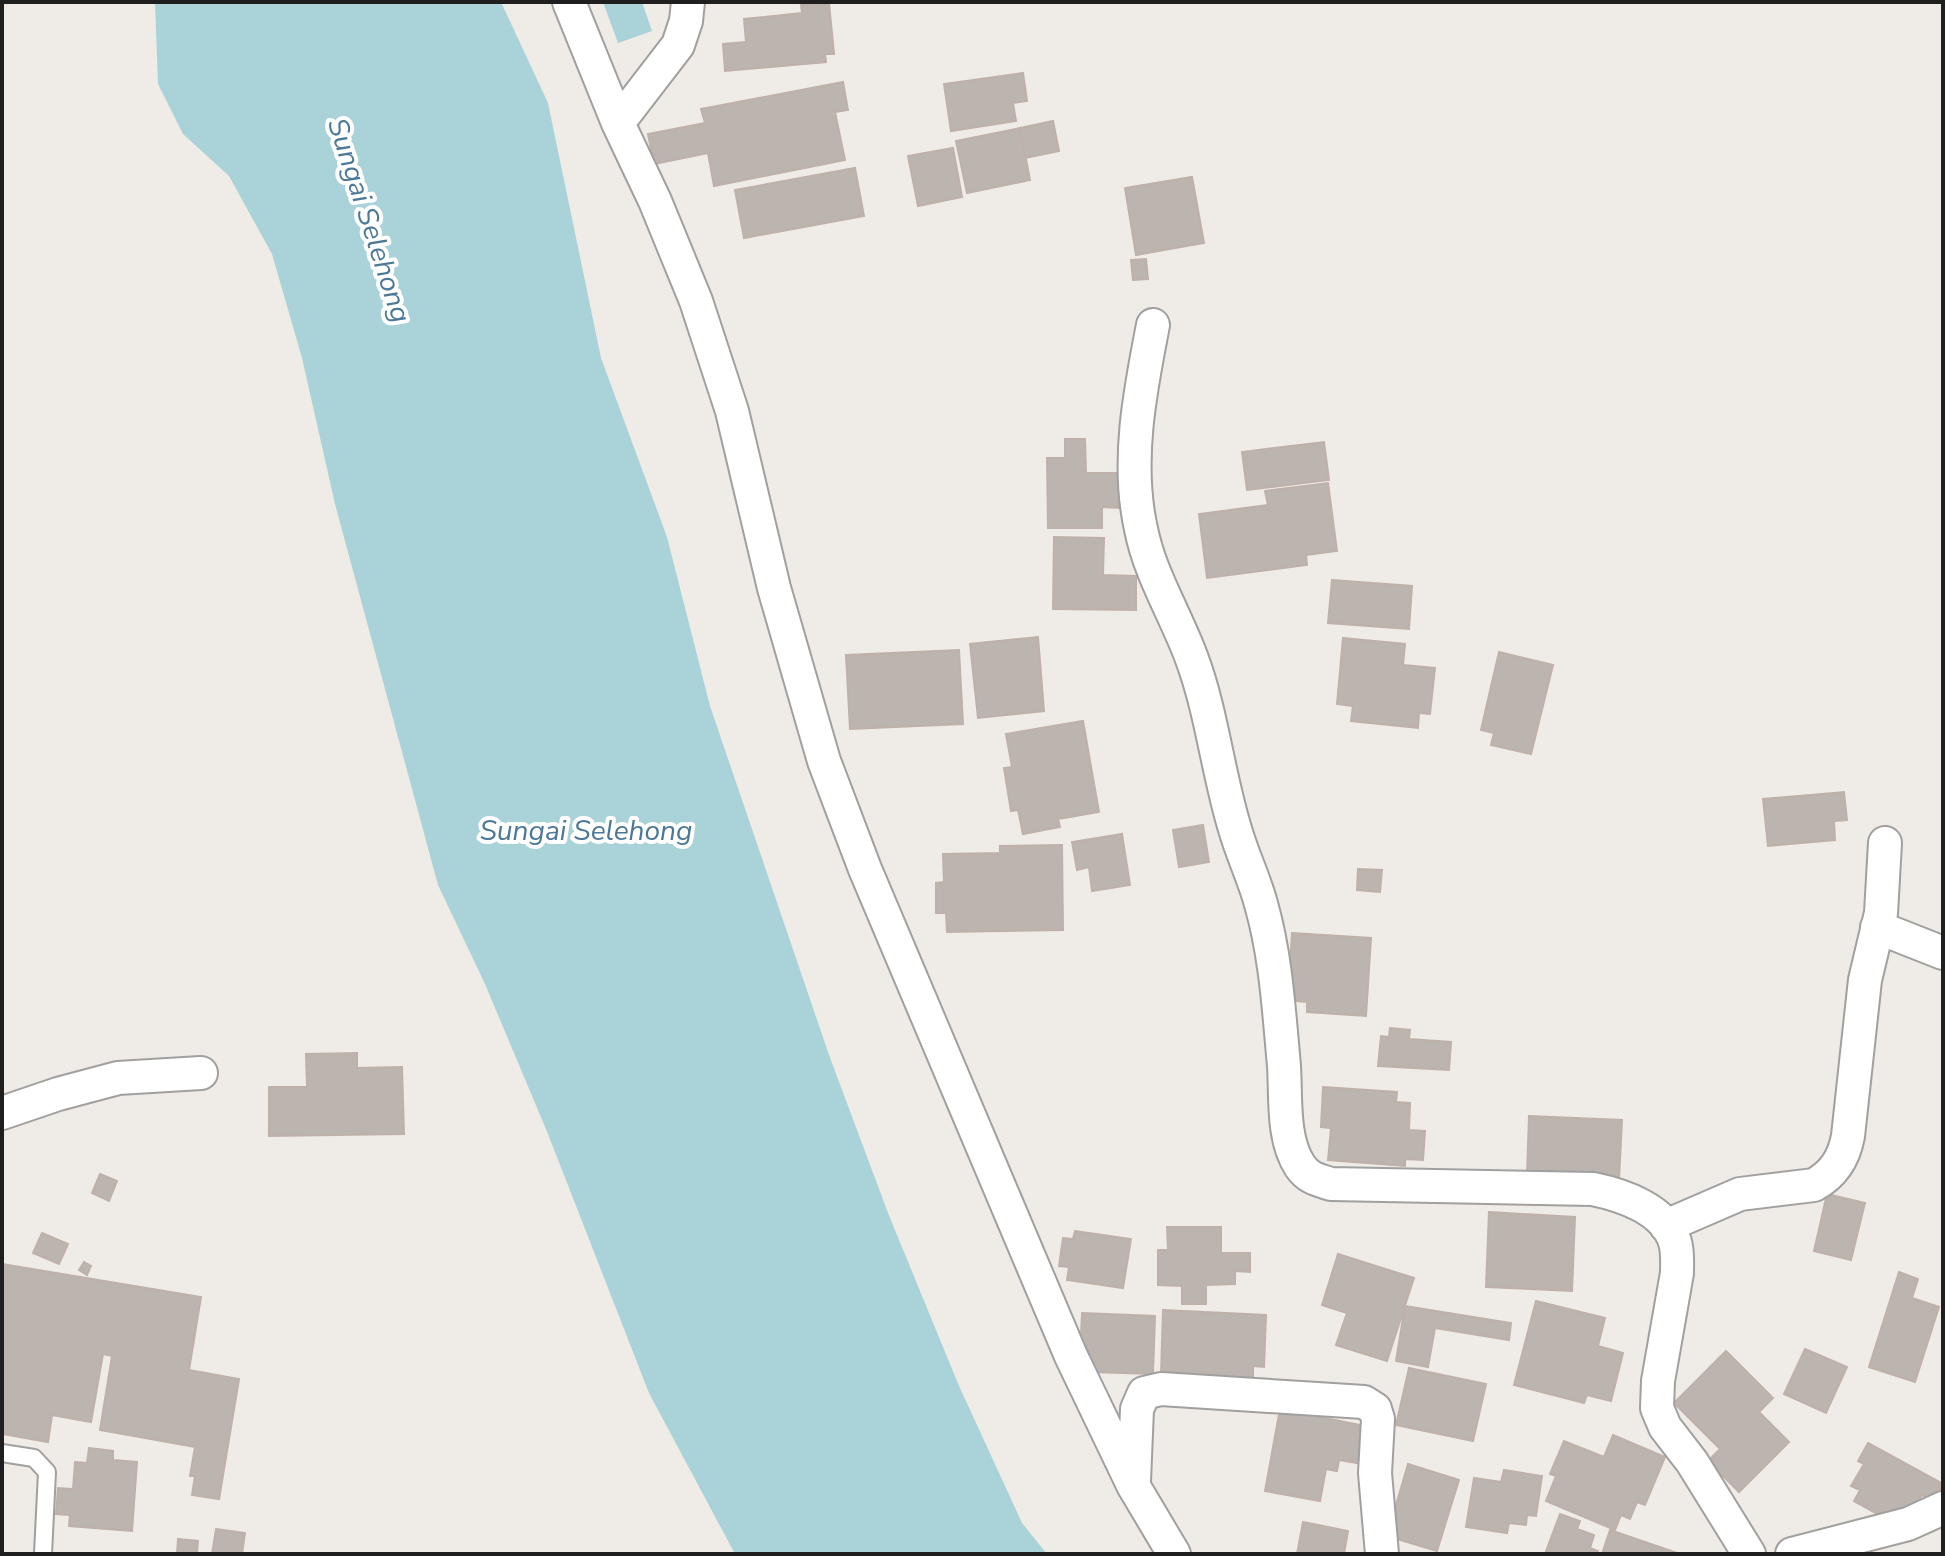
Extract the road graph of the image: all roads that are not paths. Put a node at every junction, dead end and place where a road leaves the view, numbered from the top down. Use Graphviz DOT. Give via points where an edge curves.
graph roads {
  1 [pos="569,2"];
  2 [pos="688,2"];
  3 [pos="618,123"];
  4 [pos="1153,325"];
  5 [pos="1885,843"];
  6 [pos="1877,927"];
  7 [pos="1943,953"];
  8 [pos="201,1073"];
  9 [pos="2,1113"];
  10 [pos="1666,1226"];
  11 [pos="2,1453"];
  12 [pos="1133,1485"];
  13 [pos="1943,1508"];
  14 [pos="43,1554"];
  15 [pos="1174,1554"];
  16 [pos="1382,1554"];
  17 [pos="1749,1554"];
  18 [pos="1792,1554"];
  1 -- 3 [label="street"];
  2 -- 3 [label="street" via="678,45"];
  3 -- 12 [label="street" via="696,301 732,411 774,588 839,802 1059,1327"];
  4 -- 10 [label="street" via="1136,434 1141,530 1193,661 1235,830 1261,904 1275,969 1287,1117 1300,1166 1312,1179 1331,1184 1593,1189 1638,1204"];
  5 -- 6 [label="street"];
  6 -- 7 [label="street"];
  6 -- 10 [label="street" via="1865,980 1846,1148 1833,1172 1814,1185 1740,1194"];
  8 -- 9 [label="street" via="118,1078"];
  10 -- 17 [label="street" via="1674,1239 1677,1273 1657,1408"];
  11 -- 14 [label="lane" via="34,1458 47,1472"];
  12 -- 15 [label="street"];
  12 -- 16 [label="street" via="1137,1409 1144,1393 1161,1389 1364,1402 1375,1409 1378,1419 1375,1473"];
  13 -- 18 [label="street" via="1908,1524"];
}
